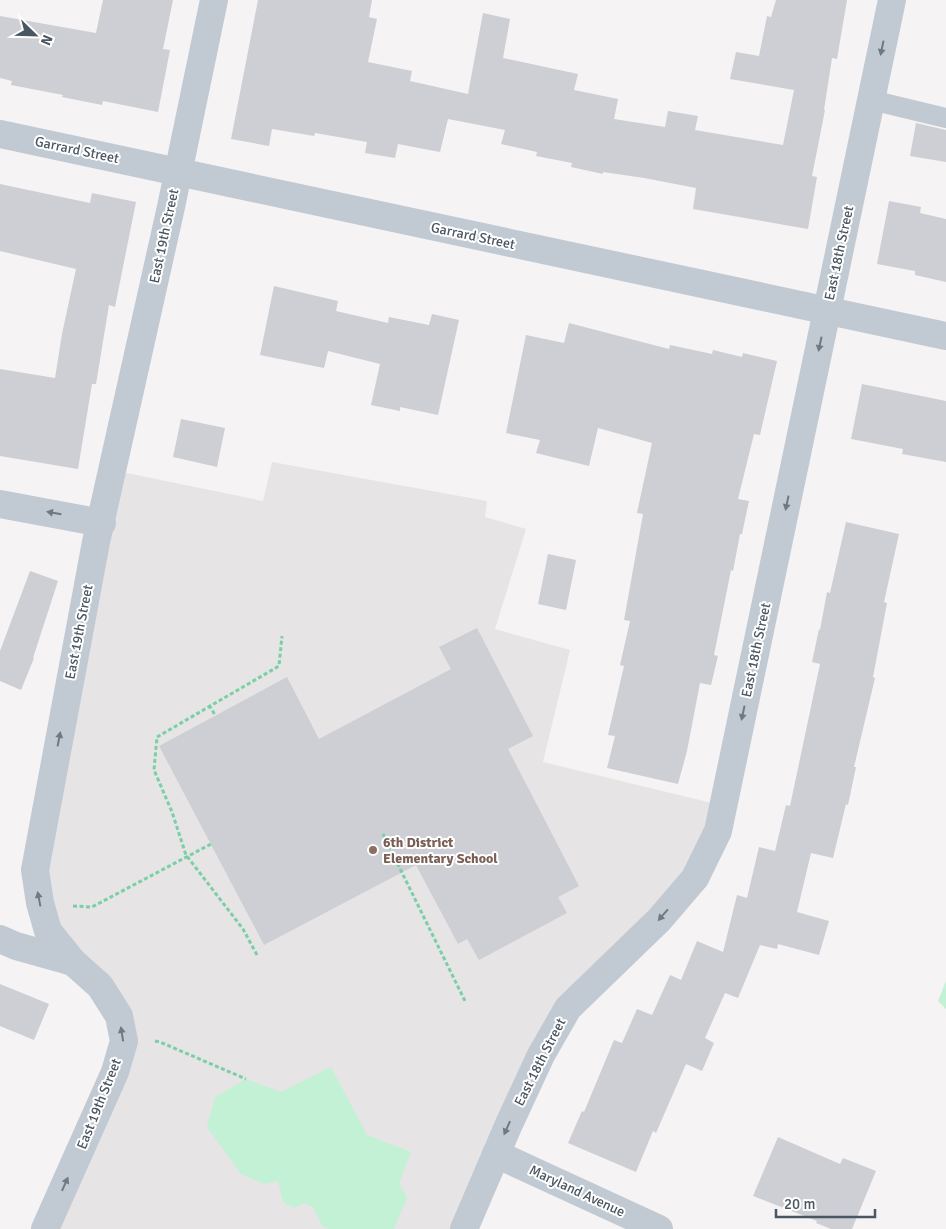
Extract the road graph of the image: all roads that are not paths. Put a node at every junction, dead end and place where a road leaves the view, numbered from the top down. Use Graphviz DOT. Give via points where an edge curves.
graph roads {
  1 [pos="214,0"];
  2 [pos="892,0"];
  3 [pos="871,100"];
  4 [pos="946,118"];
  5 [pos="0,134"];
  6 [pos="177,173"];
  7 [pos="827,311"];
  8 [pos="946,336"];
  9 [pos="0,504"];
  10 [pos="102,522"];
  11 [pos="0,939"];
  12 [pos="73,962"];
  13 [pos="496,1154"];
  14 [pos="45,1229"];
  15 [pos="464,1229"];
  16 [pos="659,1229"];
  1 -- 6 [label="street, East 19th Street"];
  2 -- 3 [label="street, East 18th Street, one-way"];
  3 -- 4 [label="lane"];
  3 -- 7 [label="street, East 18th Street"];
  5 -- 6 [label="street, Garrard Street"];
  6 -- 7 [label="street, Garrard Street"];
  6 -- 10 [label="street, East 19th Street"];
  7 -- 8 [label="street, Garrard Street"];
  7 -- 13 [label="street, East 18th Street, one-way" via="718,831 695,878 659,920 568,1008 541,1055"];
  10 -- 9 [label="street, one-way"];
  12 -- 10 [label="street, East 19th Street, one-way" via="48,931 35,870"];
  11 -- 12 [label="street"];
  14 -- 12 [label="street, East 19th Street, one-way" via="115,1072 124,1041 118,1016 100,986"];
  13 -- 15 [label="street, East 18th Street"];
  13 -- 16 [label="street, Maryland Avenue"];
}
